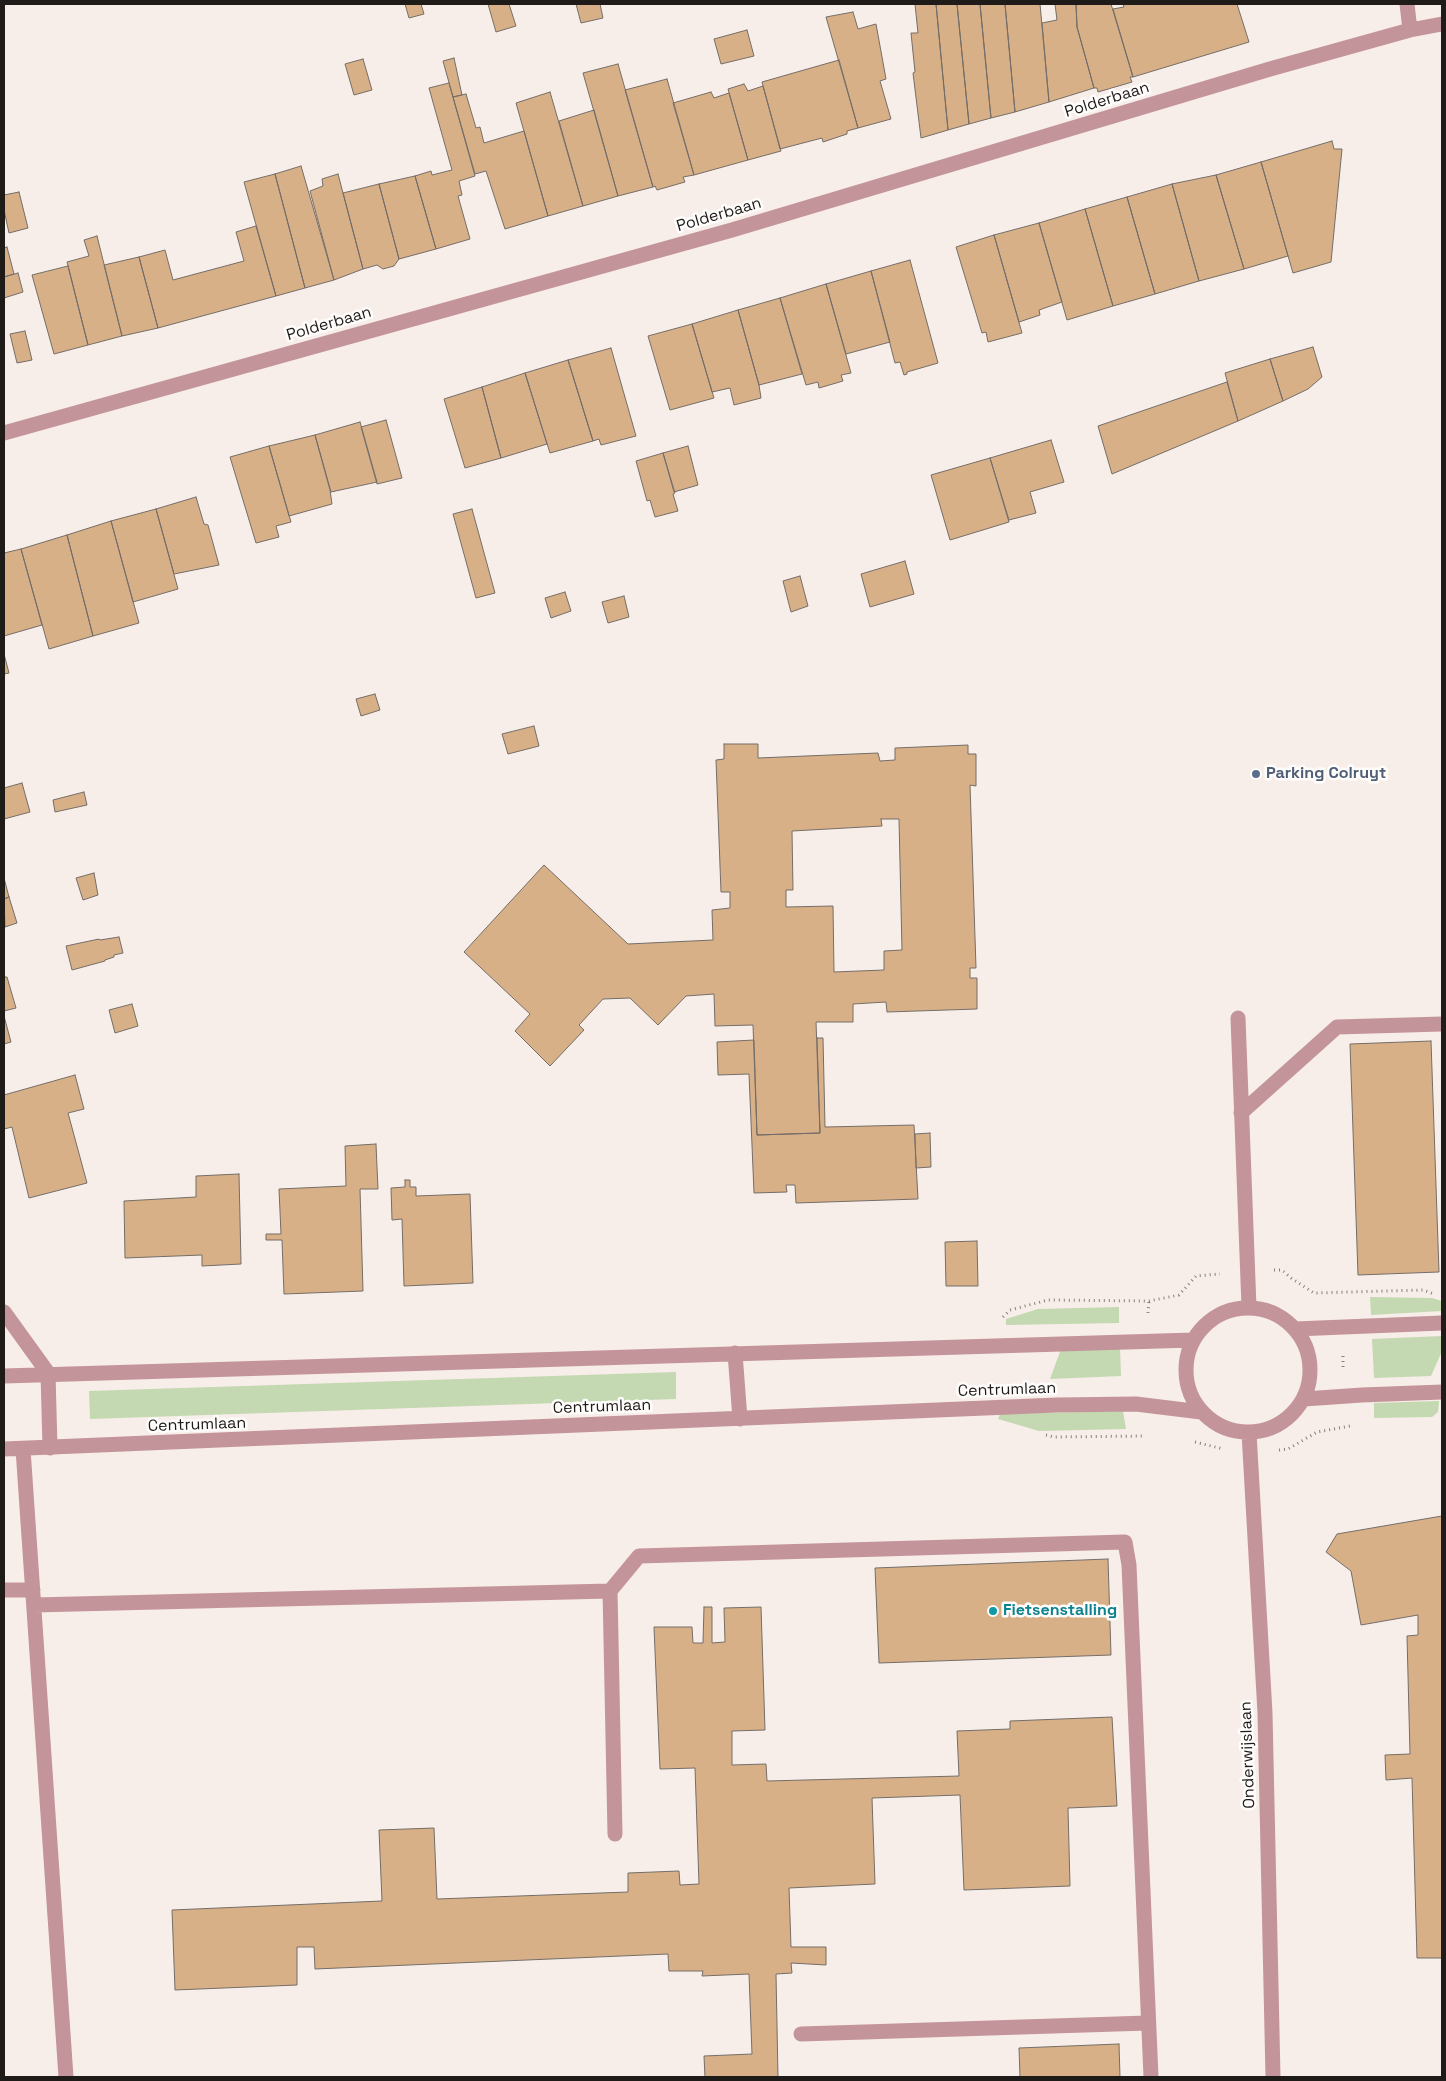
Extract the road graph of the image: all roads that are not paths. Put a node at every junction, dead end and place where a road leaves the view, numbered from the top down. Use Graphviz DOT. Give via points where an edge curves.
graph roads {
  1 [pos="1407,4"];
  2 [pos="1442,24"];
  3 [pos="1410,30"];
  4 [pos="4,433"];
  5 [pos="1238,1018"];
  6 [pos="1442,1024"];
  7 [pos="1241,1112"];
  8 [pos="1249,1307"];
  9 [pos="4,1312"];
  10 [pos="1442,1323"];
  11 [pos="1295,1329"];
  12 [pos="1193,1340"];
  13 [pos="735,1353"];
  14 [pos="48,1373"];
  15 [pos="4,1376"];
  16 [pos="1442,1392"];
  17 [pos="1304,1399"];
  18 [pos="1202,1412"];
  19 [pos="740,1419"];
  20 [pos="1249,1433"];
  21 [pos="50,1448"];
  22 [pos="4,1449"];
  23 [pos="23,1449"];
  24 [pos="4,1590"];
  25 [pos="33,1590"];
  26 [pos="610,1591"];
  27 [pos="34,1605"];
  28 [pos="614,1834"];
  29 [pos="1148,2023"];
  30 [pos="802,2034"];
  31 [pos="66,2077"];
  32 [pos="1151,2077"];
  33 [pos="1273,2077"];
  1 -- 3 [label="street"];
  2 -- 3 [label="street, Polderbaan"];
  3 -- 4 [label="street, Polderbaan" via="732,230"];
  5 -- 7 [label="street"];
  6 -- 7 [label="street" via="1338,1027"];
  7 -- 8 [label="street"];
  8 -- 11 [label="street, Centrumlaan" via="1269,1312"];
  8 -- 12 [label="street, Centrumlaan" via="1226,1312 1209,1322"];
  9 -- 14 [label="street"];
  10 -- 11 [label="street"];
  11 -- 17 [label="street, Centrumlaan" via="1307,1348 1310,1362 1310,1380"];
  12 -- 13 [label="street"];
  12 -- 18 [label="street, Centrumlaan" via="1187,1359 1186,1380 1191,1396"];
  13 -- 14 [label="street"];
  13 -- 19 [label="street"];
  14 -- 15 [label="street"];
  14 -- 21 [label="street"];
  16 -- 17 [label="street"];
  17 -- 20 [label="street, Centrumlaan" via="1285,1421"];
  18 -- 19 [label="street, Centrumlaan" via="1126,1404"];
  18 -- 20 [label="street, Centrumlaan" via="1226,1429"];
  19 -- 21 [label="street, Centrumlaan"];
  20 -- 33 [label="street, Onderwijslaan" via="1265,1713"];
  21 -- 23 [label="street, Centrumlaan"];
  22 -- 23 [label="street, Centrumlaan"];
  23 -- 25 [label="street"];
  24 -- 25 [label="street"];
  25 -- 27 [label="street"];
  26 -- 27 [label="street"];
  26 -- 28 [label="street"];
  26 -- 29 [label="street" via="638,1556 1125,1542 1129,1565"];
  27 -- 31 [label="street"];
  29 -- 30 [label="street"];
  29 -- 32 [label="street"];
}
